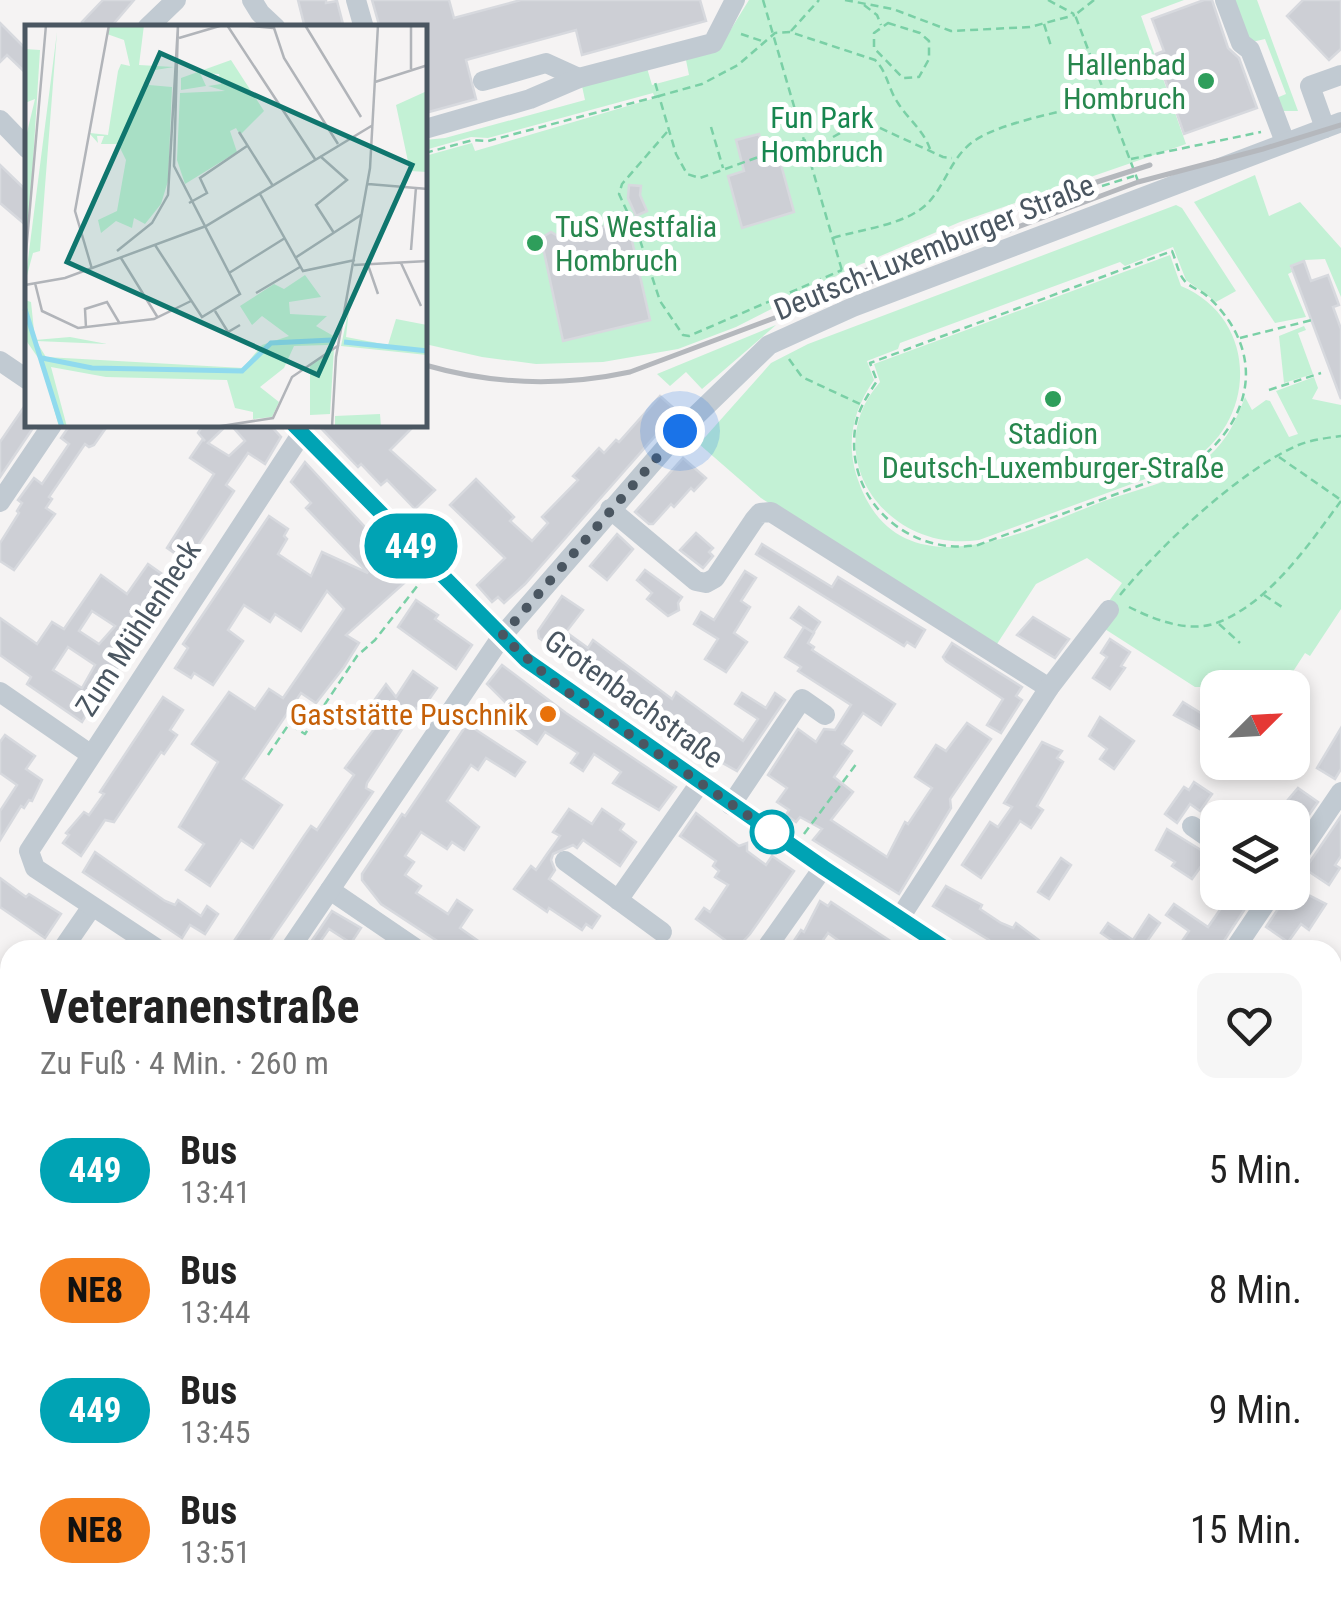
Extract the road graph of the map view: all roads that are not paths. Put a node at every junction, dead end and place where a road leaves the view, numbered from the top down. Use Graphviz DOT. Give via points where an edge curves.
graph roads {
  1 [pos="176,0"];
  2 [pos="252,0"];
  3 [pos="356,0"];
  4 [pos="735,0"];
  5 [pos="1225,0"];
  6 [pos="150,25"];
  7 [pos="273,25"];
  8 [pos="363,25"];
  9 [pos="1341,74"];
  10 [pos="579,78"];
  11 [pos="483,81"];
  12 [pos="0,120"];
  13 [pos="1333,125"];
  14 [pos="428,128"];
  15 [pos="1283,135"];
  16 [pos="25,147"];
  17 [pos="0,361"];
  18 [pos="25,378"];
  19 [pos="50,428"];
  20 [pos="298,429"];
  21 [pos="0,502"];
  22 [pos="610,509"];
  23 [pos="1108,610"];
  24 [pos="502,636"];
  25 [pos="1049,688"];
  26 [pos="3,700"];
  27 [pos="825,714"];
  28 [pos="90,754"];
  29 [pos="700,783"];
  30 [pos="1341,792"];
  31 [pos="731,805"];
  32 [pos="1192,826"];
  33 [pos="1200,832"];
  34 [pos="1310,838"];
  35 [pos="565,861"];
  36 [pos="824,868"];
  37 [pos="330,890"];
  38 [pos="618,900"];
  39 [pos="91,908"];
  40 [pos="1261,910"];
  41 [pos="899,918"];
  42 [pos="662,932"];
  43 [pos="69,940"];
  44 [pos="142,940"];
  45 [pos="295,940"];
  46 [pos="403,940"];
  47 [pos="771,940"];
  48 [pos="933,940"];
  49 [pos="1241,940"];
  1 -- 6 [label="street"];
  2 -- 7 [label="street"];
  3 -- 8 [label="street"];
  4 -- 10 [label="street" via="713,43"];
  5 -- 15 [label="street"];
  9 -- 13 [label="street" via="1310,86"];
  10 -- 11 [label="street" via="546,63"];
  10 -- 14 [label="street"];
  12 -- 16 [label="street"];
  13 -- 15 [label="street, Deutsch-Luxemburger Straße"];
  15 -- 22 [label="street, Deutsch-Luxemburger Straße" via="1144,197 776,341 714,396"];
  17 -- 18 [label="street"];
  19 -- 21 [label="street"];
  20 -- 24 [label="street, Grotenbachstraße"];
  20 -- 28 [label="street, Zum Mühlenheck"];
  22 -- 24 [label="street, Deutsch-Luxemburger Straße"];
  22 -- 25 [label="street" via="696,582 706,583 760,513 771,512"];
  23 -- 25 [label="street"];
  24 -- 29 [label="street, Grotenbachstraße" via="556,684"];
  24 -- 37 [label="street, Deutsch-Luxemburger Straße"];
  25 -- 41 [label="street"];
  26 -- 28 [label="street"];
  27 -- 31 [label="street, Grotenbachstraße" via="802,700"];
  28 -- 39 [label="street, Zum Mühlenheck" via="29,857"];
  29 -- 31 [label="street, Grotenbachstraße"];
  29 -- 38 [label="street"];
  30 -- 34 [label="street"];
  31 -- 36 [label="street, Grotenbachstraße"];
  32 -- 33 [label="street"];
  35 -- 38 [label="street"];
  36 -- 41 [label="street, Grotenbachstraße"];
  36 -- 47 [label="street"];
  37 -- 45 [label="street, Deutsch-Luxemburger Straße"];
  37 -- 46 [label="street"];
  38 -- 42 [label="street"];
  39 -- 43 [label="street"];
  39 -- 44 [label="street"];
  40 -- 49 [label="street"];
  41 -- 48 [label="street, Grotenbachstraße"];
}
